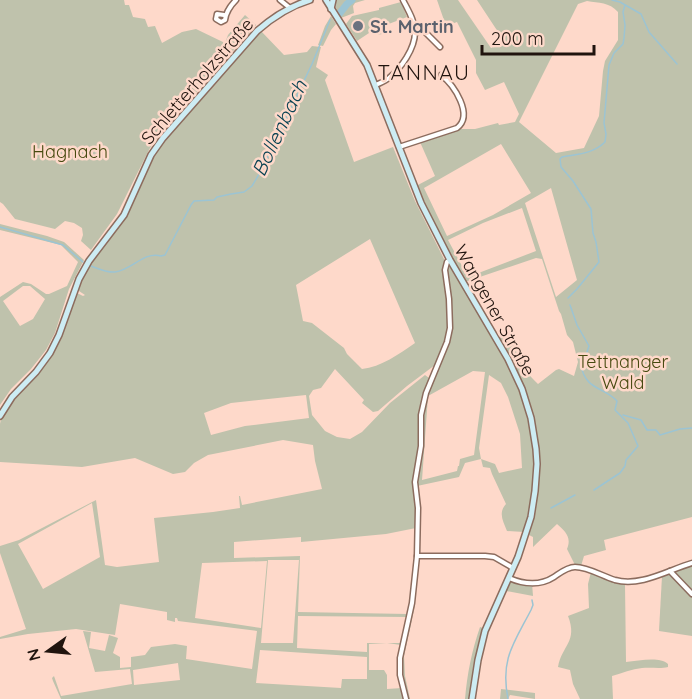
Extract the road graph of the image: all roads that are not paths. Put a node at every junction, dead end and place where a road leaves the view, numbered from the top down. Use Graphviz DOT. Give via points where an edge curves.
graph roads {
  1 [pos="236,0"];
  2 [pos="280,0"];
  3 [pos="308,0"];
  4 [pos="326,0"];
  5 [pos="333,0"];
  6 [pos="404,0"];
  7 [pos="290,8"];
  8 [pos="331,9"];
  9 [pos="224,15"];
  10 [pos="412,19"];
  11 [pos="423,30"];
  12 [pos="415,33"];
  13 [pos="440,47"];
  14 [pos="441,75"];
  15 [pos="376,85"];
  16 [pos="399,147"];
  17 [pos="450,260"];
  18 [pos="0,416"];
  19 [pos="417,556"];
  20 [pos="692,563"];
  21 [pos="513,568"];
  22 [pos="670,571"];
  23 [pos="509,578"];
  24 [pos="692,594"];
  25 [pos="406,699"];
  26 [pos="472,699"];
  1 -- 9 [label="street"];
  2 -- 7 [label="street"];
  3 -- 7 [label="main road, Schletterholzstraße"];
  4 -- 8 [label="main road, Wangener Straße"];
  5 -- 8 [label="main road"];
  6 -- 10 [label="street"];
  7 -- 18 [label="main road, Schletterholzstraße" via="257,31 163,138 124,214 79,279 51,353"];
  8 -- 15 [label="main road, Wangener Straße" via="363,57"];
  10 -- 11 [label="street"];
  10 -- 12 [label="street"];
  11 -- 12 [label="street"];
  11 -- 13 [label="street"];
  12 -- 15 [label="street" via="403,61"];
  14 -- 16 [label="street" via="451,84 464,110 462,124"];
  15 -- 16 [label="main road, Wangener Straße"];
  16 -- 17 [label="main road, Wangener Straße"];
  17 -- 19 [label="street" via="445,270 450,328 422,415 415,482"];
  17 -- 21 [label="main road, Wangener Straße" via="511,366 533,429 537,465 534,500 530,524"];
  19 -- 21 [label="street" via="494,557"];
  19 -- 25 [label="street" via="400,658"];
  20 -- 22 [label="street"];
  21 -- 23 [label="main road, Wangener Straße"];
  22 -- 23 [label="street" via="623,581 574,567 542,583"];
  22 -- 24 [label="street"];
  23 -- 26 [label="main road, Wangener Straße" via="485,631"];
}
